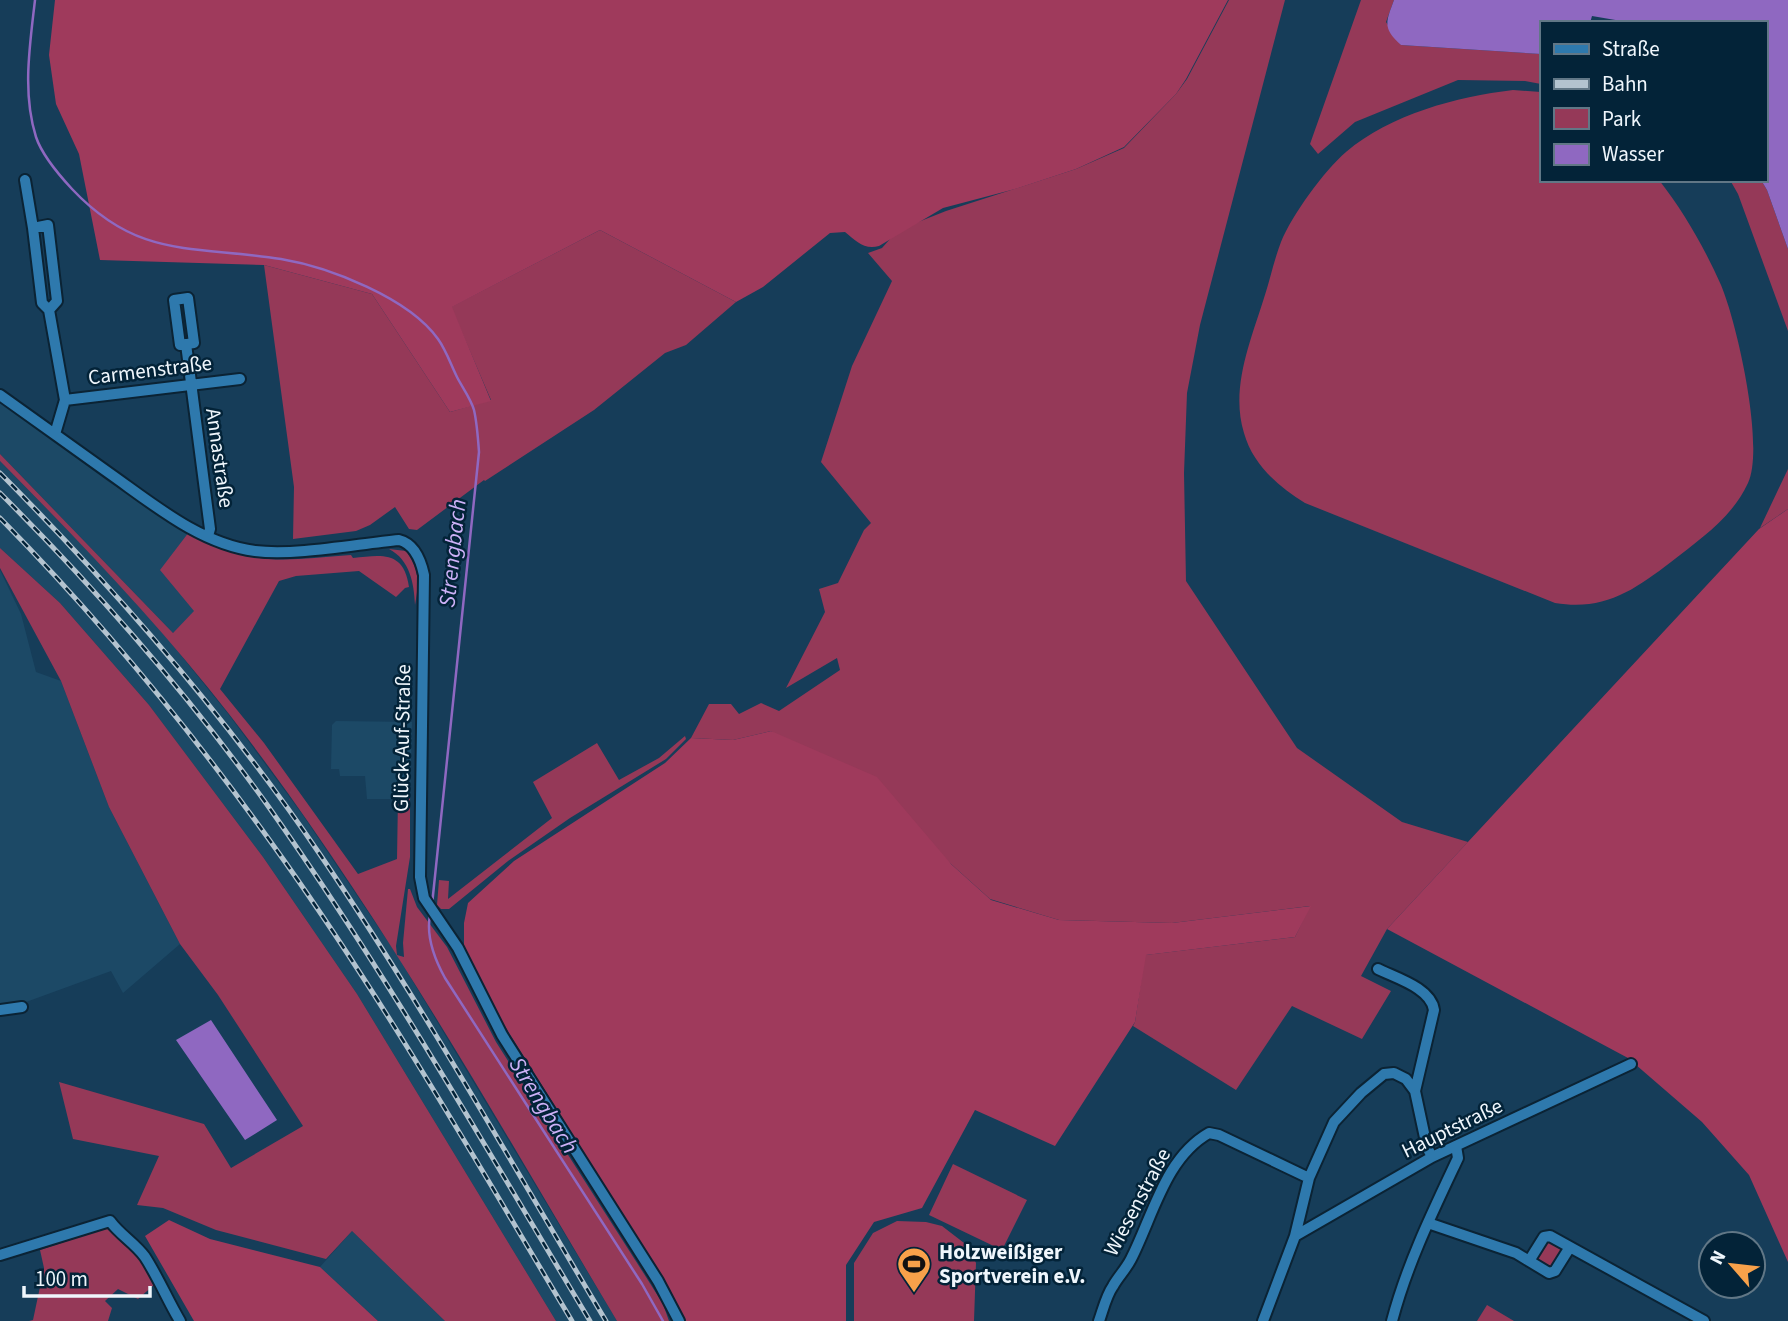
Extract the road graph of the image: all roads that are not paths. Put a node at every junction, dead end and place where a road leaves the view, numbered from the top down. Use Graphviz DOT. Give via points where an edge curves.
graph roads {
  1 [pos="25,180"];
  2 [pos="186,344"];
  3 [pos="240,379"];
  4 [pos="191,385"];
  5 [pos="0,395"];
  6 [pos="65,400"];
  7 [pos="55,434"];
  8 [pos="208,536"];
  9 [pos="1378,969"];
  10 [pos="22,1007"];
  11 [pos="0,1010"];
  12 [pos="1631,1064"];
  13 [pos="1415,1091"];
  14 [pos="1456,1146"];
  15 [pos="1432,1157"];
  16 [pos="1309,1178"];
  17 [pos="1428,1223"];
  18 [pos="1295,1236"];
  19 [pos="1570,1247"];
  20 [pos="0,1255"];
  21 [pos="1529,1261"];
  22 [pos="180,1321"];
  23 [pos="679,1321"];
  24 [pos="1100,1321"];
  25 [pos="1263,1321"];
  26 [pos="1392,1321"];
  27 [pos="1704,1321"];
  1 -- 6 [label="street" via="33,228 48,225 57,301 49,310"];
  2 -- 4 [label="street, Annastraße"];
  3 -- 4 [label="street, Carmenstraße"];
  4 -- 6 [label="street, Carmenstraße"];
  4 -- 8 [label="street, Annastraße"];
  5 -- 7 [label="street, Glück-Auf-Straße"];
  6 -- 7 [label="street"];
  7 -- 8 [label="street, Glück-Auf-Straße" via="153,504"];
  8 -- 23 [label="street, Glück-Auf-Straße" via="268,552 399,540 416,553 424,575 420,877 424,898 458,948 502,1035"];
  9 -- 13 [label="street" via="1433,1002"];
  10 -- 11 [label="street"];
  12 -- 14 [label="street, Hauptstraße"];
  13 -- 15 [label="street"];
  13 -- 16 [label="street" via="1406,1079 1384,1074 1334,1122"];
  14 -- 15 [label="street, Hauptstraße"];
  14 -- 17 [label="street" via="1458,1158"];
  15 -- 18 [label="street, Hauptstraße"];
  16 -- 18 [label="street"];
  16 -- 24 [label="street, Wiesenstraße" via="1219,1135 1209,1133 1193,1142 1177,1163 1130,1261 1111,1288"];
  17 -- 21 [label="street"];
  17 -- 26 [label="street"];
  18 -- 25 [label="street"];
  19 -- 21 [label="street" via="1544,1237"];
  19 -- 21 [label="street" via="1555,1271 1549,1273"];
  19 -- 27 [label="street"];
  20 -- 22 [label="street" via="110,1221 145,1258"];
}
